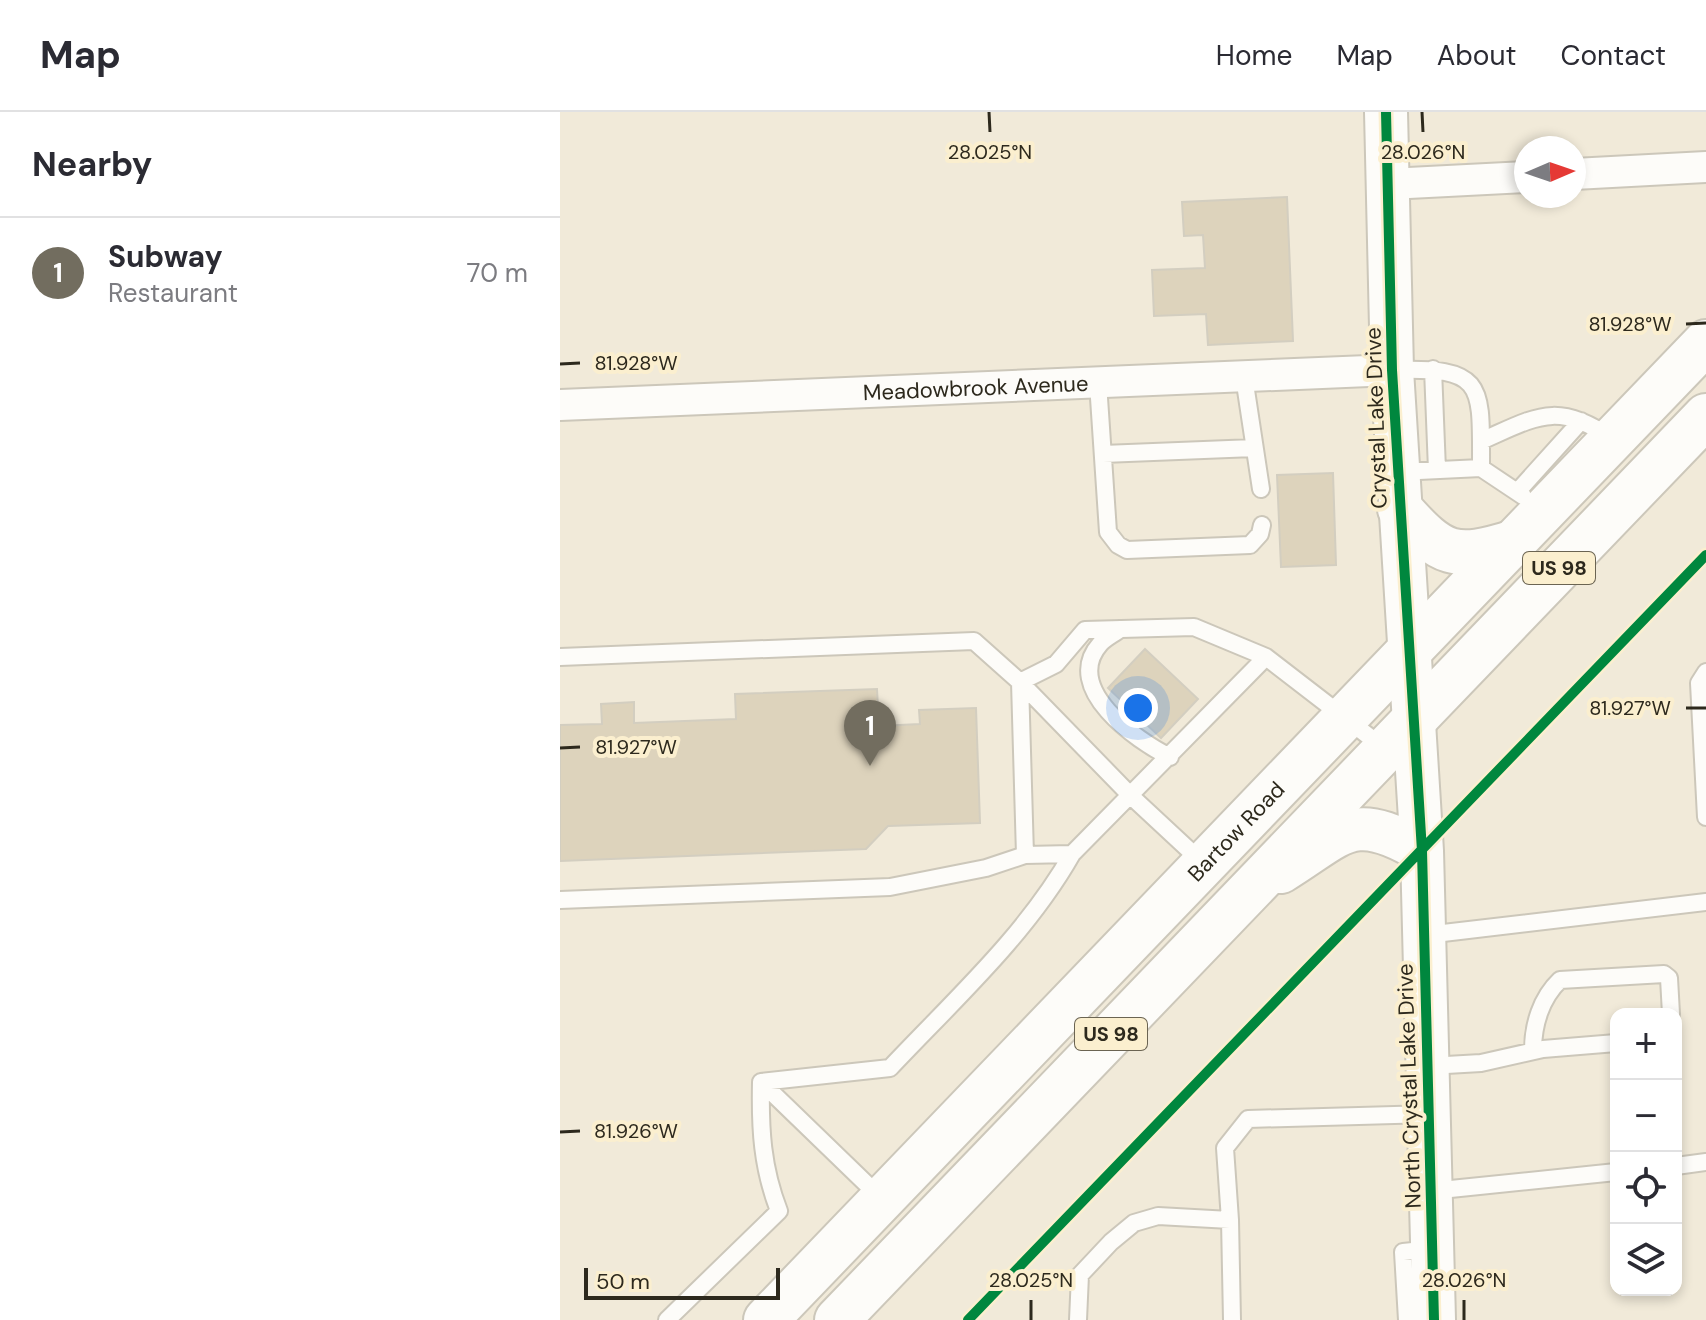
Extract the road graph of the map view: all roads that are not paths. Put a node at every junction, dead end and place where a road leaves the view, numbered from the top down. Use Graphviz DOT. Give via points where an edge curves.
graph roads {
  1 [pos="1386,112"];
  2 [pos="1706,167"];
  3 [pos="1586,173"];
  4 [pos="1514,178"];
  5 [pos="1389,184"];
  6 [pos="1706,342"];
  7 [pos="1433,369"];
  8 [pos="1392,370"];
  9 [pos="1244,377"];
  10 [pos="1098,383"];
  11 [pos="560,405"];
  12 [pos="1706,416"];
  13 [pos="1597,430"];
  14 [pos="1481,441"];
  15 [pos="1254,448"];
  16 [pos="1103,454"];
  17 [pos="1481,468"];
  18 [pos="1412,484"];
  19 [pos="1261,489"];
  20 [pos="1525,516"];
  21 [pos="1262,525"];
  22 [pos="1120,629"];
  23 [pos="1407,654"];
  24 [pos="560,657"];
  25 [pos="1266,657"];
  26 [pos="1706,672"];
  27 [pos="1020,682"];
  28 [pos="1346,718"];
  29 [pos="1399,735"];
  30 [pos="1170,757"];
  31 [pos="1132,797"];
  32 [pos="1706,817"];
  33 [pos="1422,851"];
  34 [pos="1072,854"];
  35 [pos="1025,855"];
  36 [pos="1204,864"];
  37 [pos="1246,894"];
  38 [pos="560,900"];
  39 [pos="1706,902"];
  40 [pos="1425,935"];
  41 [pos="1671,1008"];
  42 [pos="1610,1044"];
  43 [pos="1533,1050"];
  44 [pos="1429,1066"];
  45 [pos="761,1082"];
  46 [pos="1422,1114"];
  47 [pos="1706,1162"];
  48 [pos="1682,1165"];
  49 [pos="1610,1173"];
  50 [pos="1433,1191"];
  51 [pos="882,1199"];
  52 [pos="1230,1220"];
  53 [pos="1433,1249"];
  54 [pos="667,1320"];
  55 [pos="766,1320"];
  56 [pos="807,1320"];
  57 [pos="837,1320"];
  58 [pos="1078,1320"];
  59 [pos="1232,1320"];
  60 [pos="1407,1320"];
  61 [pos="1434,1320"];
  1 -- 5 [label="street, Crystal Lake Drive"];
  2 -- 3 [label="street"];
  4 -- 5 [label="street"];
  5 -- 8 [label="street, Crystal Lake Drive"];
  6 -- 13 [label="main road, Bartow Road / US 98"];
  7 -- 8 [label="lane"];
  7 -- 14 [label="lane" via="1464,378 1479,394"];
  7 -- 18 [label="lane"];
  8 -- 9 [label="street, Meadowbrook Avenue"];
  8 -- 18 [label="street, Crystal Lake Drive"];
  9 -- 10 [label="street, Meadowbrook Avenue"];
  9 -- 15 [label="lane"];
  10 -- 11 [label="street, Meadowbrook Avenue"];
  10 -- 16 [label="lane"];
  12 -- 29 [label="main road, US 98"];
  13 -- 14 [label="lane" via="1543,413"];
  13 -- 20 [label="main road, Bartow Road / US 98"];
  14 -- 17 [label="lane"];
  15 -- 16 [label="lane"];
  15 -- 19 [label="lane"];
  16 -- 21 [label="lane" via="1108,532 1127,550 1250,545"];
  17 -- 18 [label="lane"];
  17 -- 20 [label="lane"];
  18 -- 20 [label="main road" via="1439,547 1456,553 1478,554"];
  18 -- 23 [label="street, Crystal Lake Drive"];
  20 -- 23 [label="main road, Bartow Road / US 98"];
  22 -- 25 [label="lane" via="1194,627"];
  22 -- 27 [label="lane" via="1085,630 1056,664"];
  22 -- 30 [label="lane" via="1093,657 1094,696 1143,744"];
  23 -- 28 [label="main road, Bartow Road / US 98"];
  23 -- 29 [label="street, Crystal Lake Drive"];
  24 -- 27 [label="lane" via="974,641"];
  25 -- 28 [label="lane"];
  25 -- 30 [label="lane"];
  26 -- 32 [label="lane" via="1699,683"];
  27 -- 31 [label="lane"];
  27 -- 35 [label="lane"];
  28 -- 29 [label="lane"];
  28 -- 36 [label="main road, Bartow Road / US 98"];
  29 -- 33 [label="street, North Crystal Lake Drive"];
  29 -- 37 [label="main road, US 98"];
  30 -- 31 [label="lane"];
  31 -- 34 [label="lane"];
  31 -- 36 [label="lane"];
  33 -- 37 [label="street" via="1375,829 1350,829"];
  33 -- 40 [label="street, North Crystal Lake Drive"];
  34 -- 35 [label="lane"];
  34 -- 45 [label="lane" via="1053,887 890,1068"];
  35 -- 38 [label="lane" via="890,887"];
  36 -- 51 [label="main road, Bartow Road / US 98"];
  37 -- 57 [label="main road, US 98"];
  39 -- 40 [label="lane"];
  40 -- 44 [label="street, North Crystal Lake Drive"];
  41 -- 43 [label="lane" via="1669,978 1664,974 1560,980 1551,988 1533,1029"];
  42 -- 43 [label="lane"];
  43 -- 44 [label="lane" via="1481,1063"];
  44 -- 46 [label="street, North Crystal Lake Drive"];
  45 -- 51 [label="lane"];
  45 -- 54 [label="lane" via="760,1140 766,1179 779,1211"];
  46 -- 50 [label="street, North Crystal Lake Drive"];
  46 -- 52 [label="lane" via="1248,1119 1225,1148"];
  47 -- 48 [label="lane"];
  49 -- 50 [label="lane"];
  50 -- 53 [label="street, North Crystal Lake Drive"];
  51 -- 55 [label="main road, Bartow Road / US 98"];
  51 -- 56 [label="main road" via="882,1221 865,1257"];
  52 -- 58 [label="lane" via="1158,1216 1134,1223 1080,1275"];
  52 -- 59 [label="lane"];
  53 -- 60 [label="lane" via="1403,1252"];
  53 -- 61 [label="street, North Crystal Lake Drive"];
}
